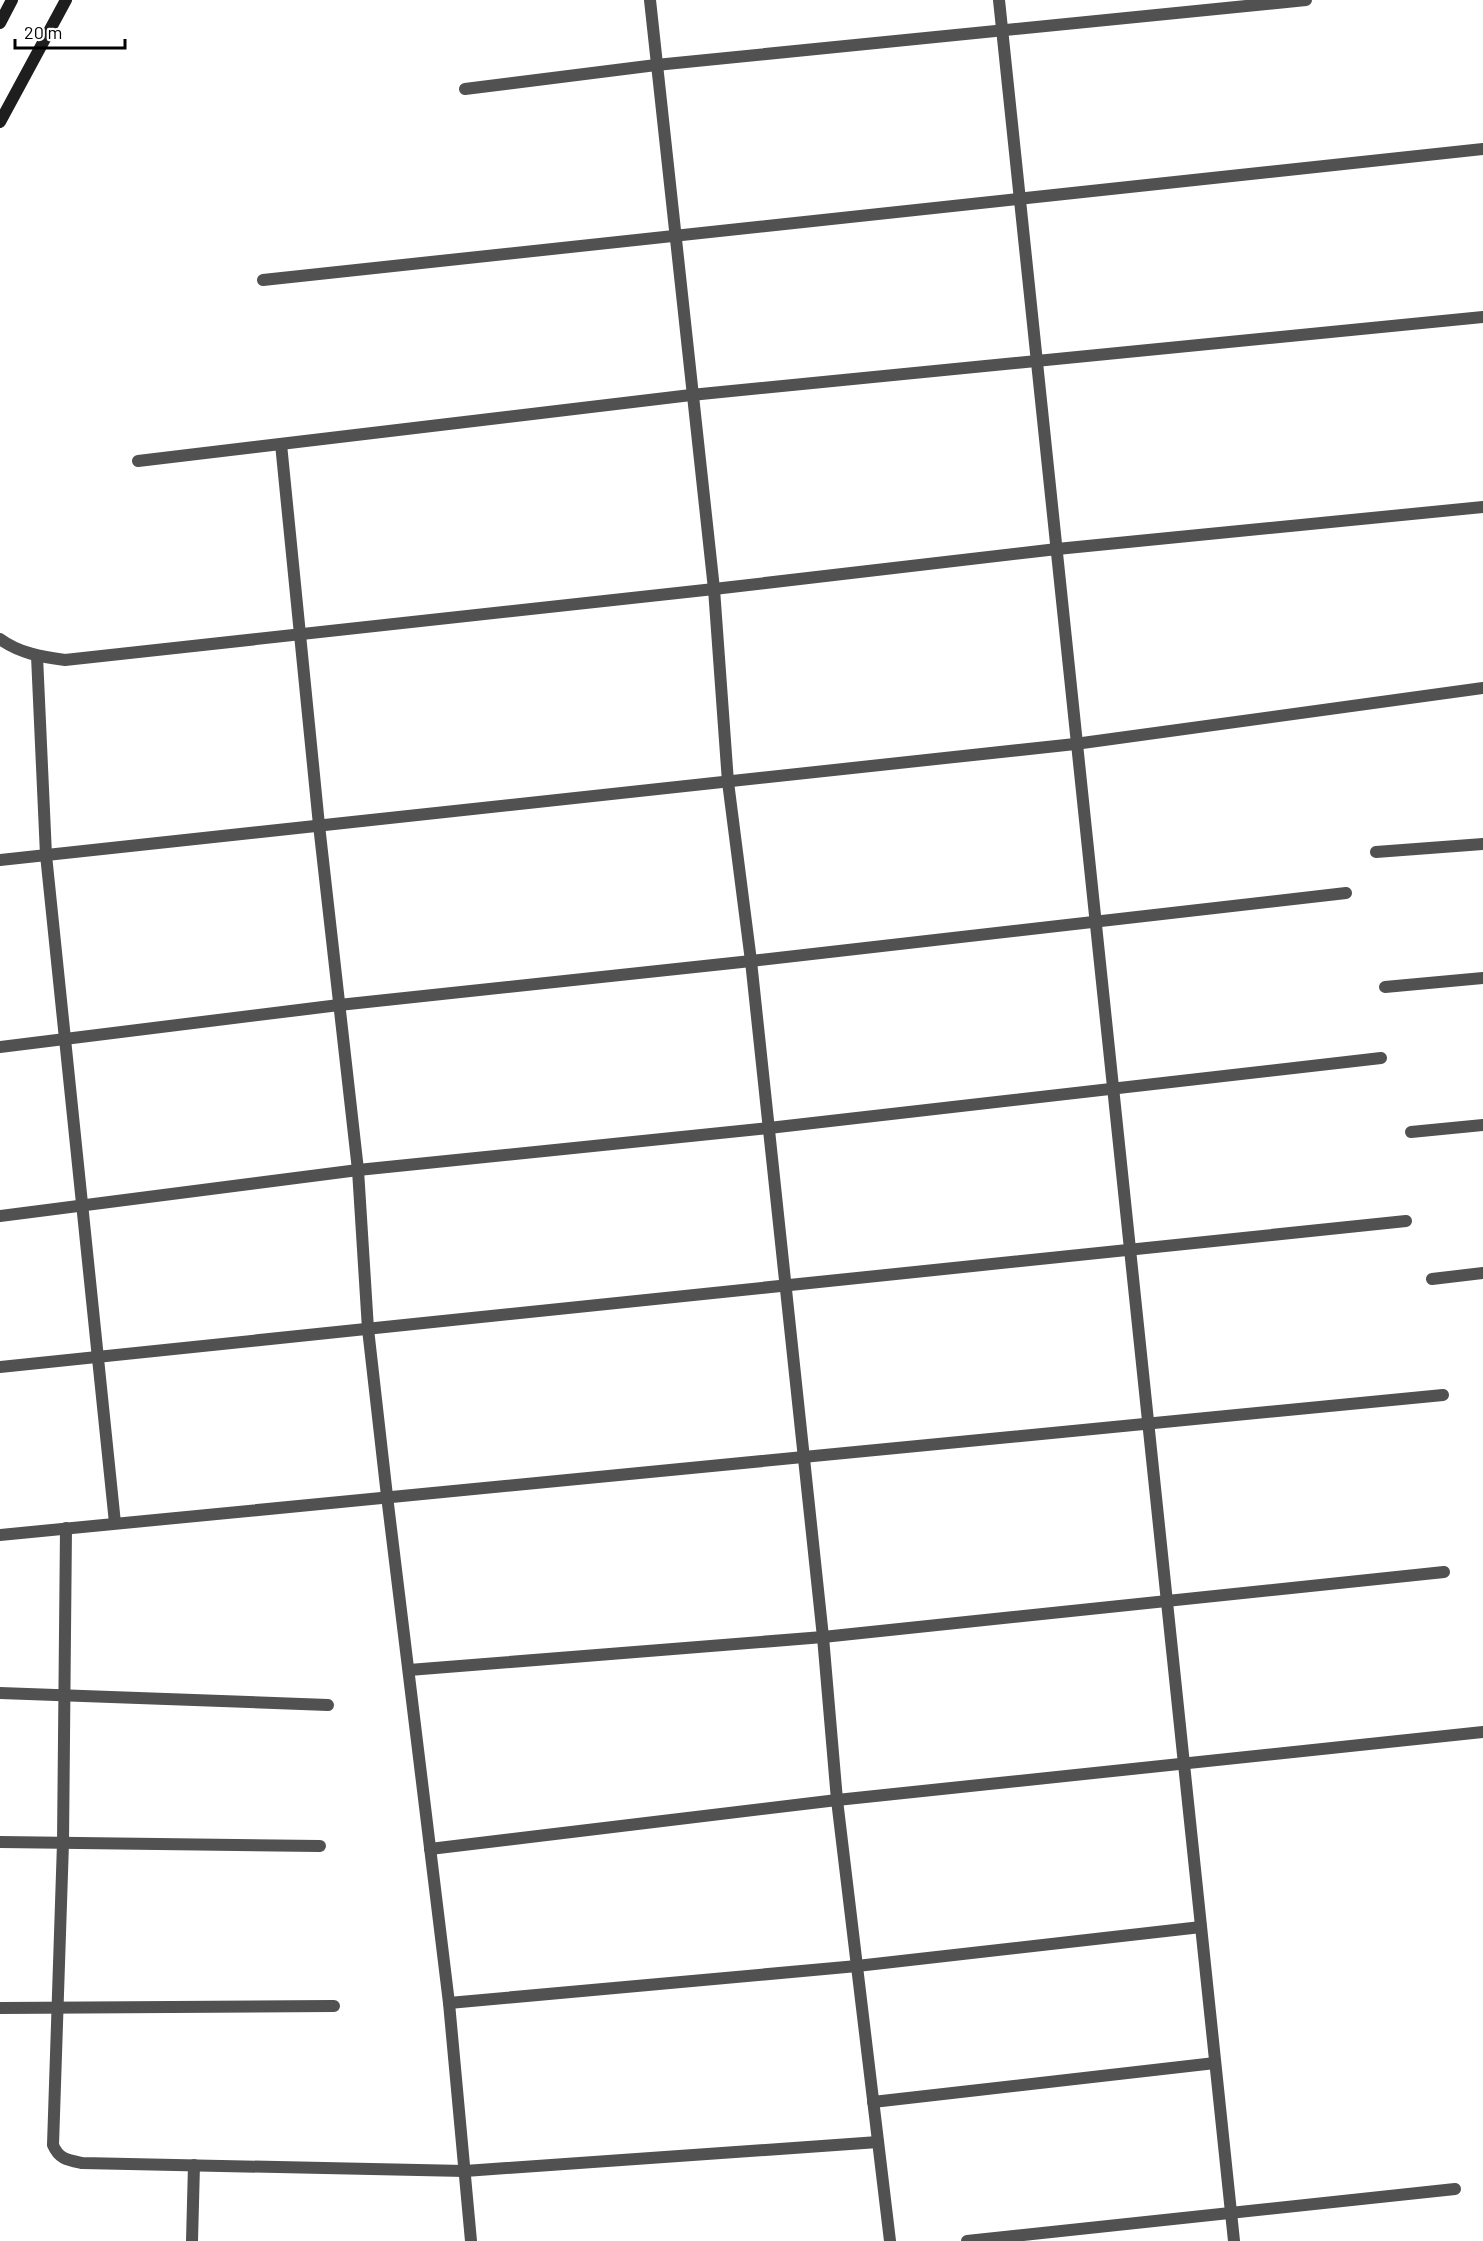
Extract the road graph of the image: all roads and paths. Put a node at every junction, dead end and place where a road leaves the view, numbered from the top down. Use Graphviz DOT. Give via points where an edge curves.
graph roads {
  1 [pos="12,0"];
  2 [pos="66,0"];
  3 [pos="650,0"];
  4 [pos="999,0"];
  5 [pos="1306,0"];
  6 [pos="0,23"];
  7 [pos="1002,30"];
  8 [pos="656,65"];
  9 [pos="465,89"];
  10 [pos="0,122"];
  11 [pos="1483,149"];
  12 [pos="1020,200"];
  13 [pos="674,237"];
  14 [pos="263,280"];
  15 [pos="1483,317"];
  16 [pos="1037,360"];
  17 [pos="692,395"];
  18 [pos="281,444"];
  19 [pos="138,461"];
  20 [pos="1483,507"];
  21 [pos="1057,549"];
  22 [pos="714,590"];
  23 [pos="299,635"];
  24 [pos="0,639"];
  25 [pos="37,656"];
  26 [pos="1483,688"];
  27 [pos="1076,744"];
  28 [pos="728,782"];
  29 [pos="319,825"];
  30 [pos="1483,844"];
  31 [pos="1376,852"];
  32 [pos="46,855"];
  33 [pos="0,860"];
  34 [pos="1346,893"];
  35 [pos="1096,922"];
  36 [pos="751,962"];
  37 [pos="1483,978"];
  38 [pos="1385,987"];
  39 [pos="339,1005"];
  40 [pos="66,1039"];
  41 [pos="0,1047"];
  42 [pos="1381,1058"];
  43 [pos="1114,1089"];
  44 [pos="1483,1125"];
  45 [pos="769,1128"];
  46 [pos="1411,1132"];
  47 [pos="358,1170"];
  48 [pos="83,1205"];
  49 [pos="0,1216"];
  50 [pos="1406,1221"];
  51 [pos="1131,1250"];
  52 [pos="1483,1273"];
  53 [pos="1432,1279"];
  54 [pos="786,1285"];
  55 [pos="368,1329"];
  56 [pos="97,1357"];
  57 [pos="0,1367"];
  58 [pos="1443,1395"];
  59 [pos="1148,1423"];
  60 [pos="803,1457"];
  61 [pos="387,1496"];
  62 [pos="115,1523"];
  63 [pos="66,1528"];
  64 [pos="0,1535"];
  65 [pos="1444,1572"];
  66 [pos="1167,1600"];
  67 [pos="823,1637"];
  68 [pos="409,1670"];
  69 [pos="0,1693"];
  70 [pos="66,1696"];
  71 [pos="328,1705"];
  72 [pos="1483,1732"];
  73 [pos="1184,1763"];
  74 [pos="837,1800"];
  75 [pos="0,1842"];
  76 [pos="63,1843"];
  77 [pos="320,1846"];
  78 [pos="430,1849"];
  79 [pos="1201,1927"];
  80 [pos="857,1966"];
  81 [pos="449,2003"];
  82 [pos="334,2006"];
  83 [pos="58,2007"];
  84 [pos="0,2008"];
  85 [pos="1215,2063"];
  86 [pos="873,2102"];
  87 [pos="878,2142"];
  88 [pos="194,2165"];
  89 [pos="465,2171"];
  90 [pos="1455,2189"];
  91 [pos="1231,2212"];
  92 [pos="192,2241"];
  93 [pos="471,2241"];
  94 [pos="890,2241"];
  95 [pos="967,2241"];
  96 [pos="1234,2241"];
  1 -- 6 [label="street"];
  2 -- 10 [label="street"];
  3 -- 8 [label="street"];
  4 -- 7 [label="street"];
  5 -- 7 [label="street"];
  7 -- 8 [label="street"];
  7 -- 12 [label="street"];
  8 -- 9 [label="street"];
  8 -- 13 [label="street"];
  11 -- 12 [label="street"];
  12 -- 13 [label="street"];
  12 -- 16 [label="street"];
  13 -- 14 [label="street"];
  13 -- 17 [label="street"];
  15 -- 16 [label="street"];
  16 -- 17 [label="street"];
  16 -- 21 [label="street"];
  17 -- 18 [label="street"];
  17 -- 22 [label="street"];
  18 -- 19 [label="street"];
  18 -- 23 [label="street"];
  20 -- 21 [label="street"];
  21 -- 22 [label="street"];
  21 -- 27 [label="street"];
  22 -- 23 [label="street"];
  22 -- 28 [label="street"];
  23 -- 25 [label="street" via="65,660"];
  23 -- 29 [label="street"];
  24 -- 25 [label="street"];
  25 -- 32 [label="street"];
  26 -- 27 [label="street"];
  27 -- 28 [label="street"];
  27 -- 35 [label="street"];
  28 -- 29 [label="street"];
  28 -- 36 [label="street"];
  29 -- 32 [label="street"];
  29 -- 39 [label="street"];
  30 -- 31 [label="street"];
  32 -- 33 [label="street"];
  32 -- 40 [label="street"];
  34 -- 35 [label="street"];
  35 -- 36 [label="street"];
  35 -- 43 [label="street"];
  36 -- 39 [label="street"];
  36 -- 45 [label="street"];
  37 -- 38 [label="street"];
  39 -- 40 [label="street"];
  39 -- 47 [label="street"];
  40 -- 41 [label="street"];
  40 -- 48 [label="street"];
  42 -- 43 [label="street"];
  43 -- 45 [label="street"];
  43 -- 51 [label="street"];
  44 -- 46 [label="street"];
  45 -- 47 [label="street"];
  45 -- 54 [label="street"];
  47 -- 48 [label="street"];
  47 -- 55 [label="street"];
  48 -- 49 [label="street"];
  48 -- 56 [label="street"];
  50 -- 51 [label="street"];
  51 -- 54 [label="street"];
  51 -- 59 [label="street"];
  52 -- 53 [label="street"];
  54 -- 55 [label="street"];
  54 -- 60 [label="street"];
  55 -- 56 [label="street"];
  55 -- 61 [label="street"];
  56 -- 57 [label="street"];
  56 -- 62 [label="street"];
  58 -- 59 [label="street"];
  59 -- 60 [label="street"];
  59 -- 66 [label="street"];
  60 -- 61 [label="street"];
  60 -- 67 [label="street"];
  61 -- 62 [label="street"];
  61 -- 68 [label="street"];
  62 -- 63 [label="street"];
  63 -- 64 [label="street"];
  63 -- 70 [label="street"];
  65 -- 66 [label="street"];
  66 -- 67 [label="street"];
  66 -- 73 [label="street"];
  67 -- 68 [label="street"];
  67 -- 74 [label="street"];
  68 -- 78 [label="street"];
  69 -- 70 [label="street"];
  70 -- 71 [label="street"];
  70 -- 76 [label="street"];
  72 -- 73 [label="street"];
  73 -- 74 [label="street"];
  73 -- 79 [label="street"];
  74 -- 78 [label="street"];
  74 -- 80 [label="street"];
  75 -- 76 [label="street"];
  76 -- 77 [label="street"];
  76 -- 83 [label="street"];
  78 -- 81 [label="street"];
  79 -- 80 [label="street"];
  79 -- 85 [label="street"];
  80 -- 81 [label="street"];
  80 -- 86 [label="street"];
  81 -- 89 [label="street"];
  82 -- 83 [label="street"];
  83 -- 84 [label="street"];
  83 -- 88 [label="street" via="53,2145 57,2154 82,2163"];
  85 -- 86 [label="street"];
  85 -- 91 [label="street"];
  86 -- 87 [label="street"];
  87 -- 89 [label="street"];
  87 -- 94 [label="street"];
  88 -- 89 [label="street"];
  88 -- 92 [label="street"];
  89 -- 93 [label="street"];
  90 -- 91 [label="street"];
  91 -- 95 [label="street"];
  91 -- 96 [label="street"];
}
